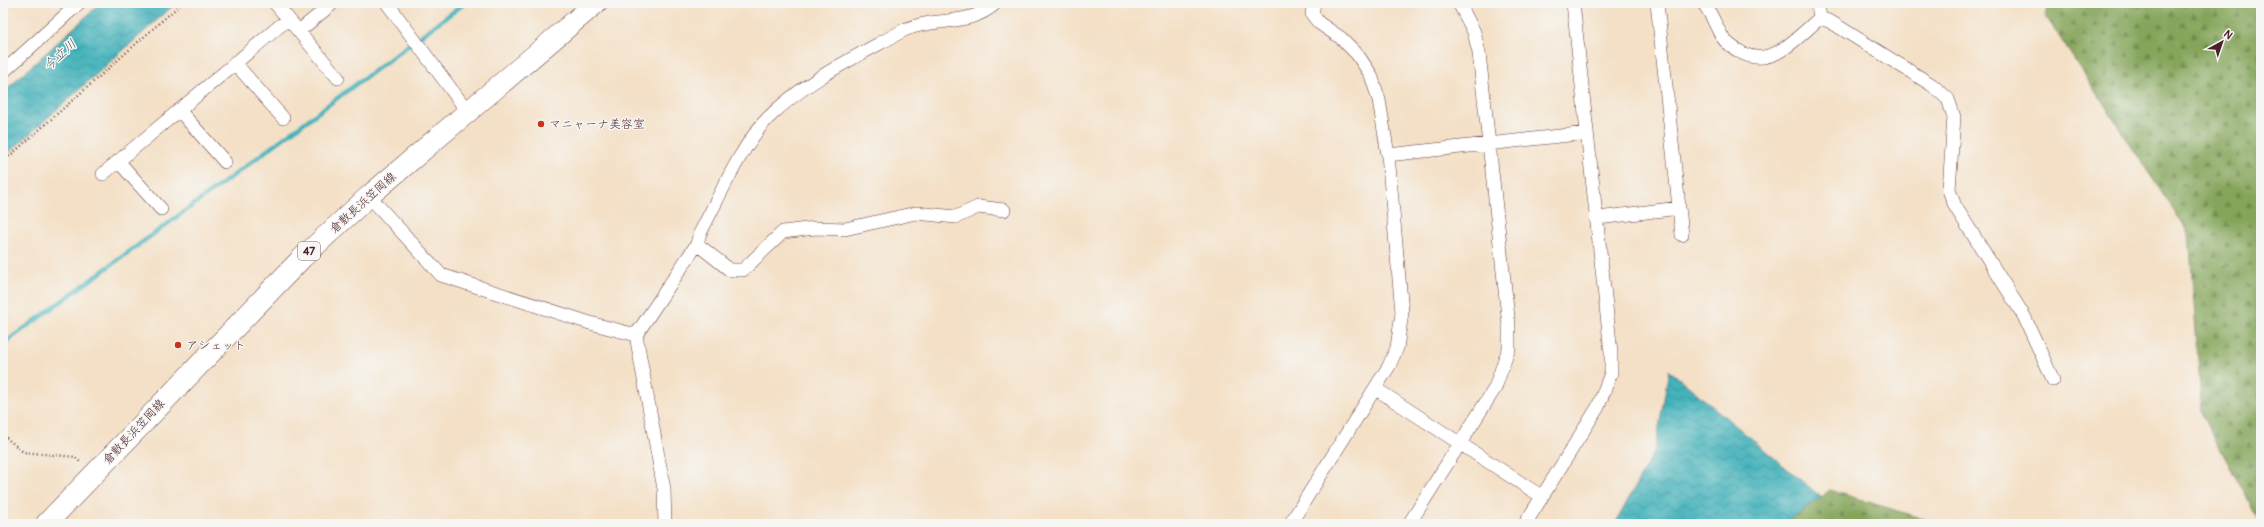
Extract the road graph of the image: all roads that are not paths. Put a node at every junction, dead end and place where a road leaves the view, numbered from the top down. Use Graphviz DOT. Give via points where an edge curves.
graph roads {
  1 [pos="79,3"];
  2 [pos="275,3"];
  3 [pos="333,3"];
  4 [pos="596,3"];
  5 [pos="996,3"];
  6 [pos="1314,3"];
  7 [pos="1459,3"];
  8 [pos="1574,3"];
  9 [pos="1657,3"];
  10 [pos="1703,3"];
  11 [pos="1815,3"];
  12 [pos="390,4"];
  13 [pos="1820,18"];
  14 [pos="288,19"];
  15 [pos="299,31"];
  16 [pos="235,63"];
  17 [pos="3,72"];
  18 [pos="338,78"];
  19 [pos="179,110"];
  20 [pos="468,112"];
  21 [pos="283,118"];
  22 [pos="1588,133"];
  23 [pos="1490,144"];
  24 [pos="1388,155"];
  25 [pos="118,161"];
  26 [pos="225,162"];
  27 [pos="102,174"];
  28 [pos="369,196"];
  29 [pos="1679,208"];
  30 [pos="161,209"];
  31 [pos="1004,210"];
  32 [pos="1598,218"];
  33 [pos="1682,234"];
  34 [pos="697,244"];
  35 [pos="636,335"];
  36 [pos="2053,380"];
  37 [pos="1376,389"];
  38 [pos="1460,444"];
  39 [pos="1541,496"];
  40 [pos="46,524"];
  41 [pos="665,524"];
  42 [pos="1290,524"];
  43 [pos="1410,524"];
  44 [pos="1525,524"];
  1 -- 17 [label="street"];
  2 -- 14 [label="street"];
  3 -- 15 [label="street"];
  4 -- 20 [label="main road, 倉敷長浜笠岡線 / 47"];
  5 -- 34 [label="street" via="971,18 920,23 812,83 769,118 752,138 700,233"];
  6 -- 24 [label="street" via="1312,14 1319,23 1341,38 1357,54 1370,75 1379,100"];
  7 -- 23 [label="street" via="1474,32 1479,53"];
  8 -- 22 [label="street"];
  9 -- 29 [label="street"];
  10 -- 13 [label="street" via="1723,39 1748,56 1761,59 1784,48"];
  11 -- 13 [label="street" via="1818,5"];
  12 -- 20 [label="street"];
  13 -- 36 [label="street" via="1831,22 1901,65 1948,99 1954,117 1948,190 1955,206 2024,316"];
  14 -- 15 [label="street"];
  14 -- 16 [label="street"];
  15 -- 18 [label="street"];
  16 -- 19 [label="street"];
  16 -- 21 [label="street"];
  19 -- 25 [label="street"];
  19 -- 26 [label="street"];
  20 -- 28 [label="main road, 倉敷長浜笠岡線 / 47"];
  22 -- 23 [label="street"];
  22 -- 32 [label="street"];
  23 -- 24 [label="street"];
  23 -- 38 [label="street" via="1510,326 1509,348 1495,388"];
  24 -- 37 [label="street" via="1402,312 1397,348"];
  25 -- 27 [label="street"];
  25 -- 30 [label="street"];
  28 -- 35 [label="street" via="441,275"];
  28 -- 40 [label="main road, 倉敷長浜笠岡線 / 47" via="243,317"];
  29 -- 32 [label="street"];
  29 -- 33 [label="street"];
  31 -- 34 [label="street" via="978,207 956,217 916,213 845,229 815,228 783,232 743,270 730,270"];
  32 -- 39 [label="street" via="1611,373 1598,407"];
  34 -- 35 [label="street"];
  35 -- 41 [label="street" via="664,489"];
  37 -- 38 [label="street"];
  37 -- 42 [label="street"];
  38 -- 39 [label="street"];
  38 -- 43 [label="street"];
  39 -- 44 [label="street"];
}
